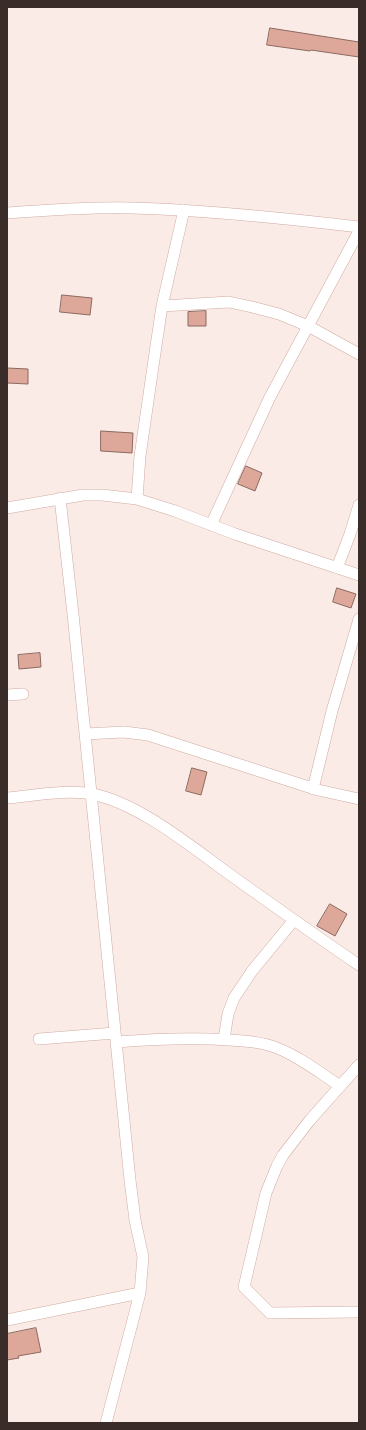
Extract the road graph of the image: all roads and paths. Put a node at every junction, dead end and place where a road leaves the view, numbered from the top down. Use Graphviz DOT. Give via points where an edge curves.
graph roads {
  1 [pos="184,210"];
  2 [pos="7,213"];
  3 [pos="359,227"];
  4 [pos="359,231"];
  5 [pos="162,306"];
  6 [pos="308,326"];
  7 [pos="359,354"];
  8 [pos="60,498"];
  9 [pos="137,499"];
  10 [pos="359,505"];
  11 [pos="7,508"];
  12 [pos="211,525"];
  13 [pos="337,568"];
  14 [pos="359,575"];
  15 [pos="359,619"];
  16 [pos="22,694"];
  17 [pos="7,695"];
  18 [pos="85,734"];
  19 [pos="313,789"];
  20 [pos="91,794"];
  21 [pos="7,798"];
  22 [pos="359,799"];
  23 [pos="294,920"];
  24 [pos="359,965"];
  25 [pos="116,1037"];
  26 [pos="39,1039"];
  27 [pos="224,1039"];
  28 [pos="359,1065"];
  29 [pos="340,1086"];
  30 [pos="140,1293"];
  31 [pos="359,1312"];
  32 [pos="7,1320"];
  33 [pos="106,1423"];
  1 -- 2 [label="street" via="109,208"];
  1 -- 3 [label="street"];
  1 -- 5 [label="street"];
  4 -- 6 [label="street"];
  5 -- 6 [label="street" via="229,302 279,314"];
  5 -- 9 [label="street" via="140,456"];
  6 -- 7 [label="street"];
  6 -- 12 [label="street" via="270,397"];
  8 -- 9 [label="street" via="102,495"];
  8 -- 11 [label="street"];
  8 -- 18 [label="street"];
  9 -- 12 [label="street"];
  10 -- 13 [label="street"];
  12 -- 13 [label="street"];
  13 -- 14 [label="street"];
  15 -- 19 [label="street" via="332,711"];
  16 -- 17 [label="street"];
  18 -- 19 [label="street" via="124,732 148,735"];
  18 -- 20 [label="street"];
  19 -- 22 [label="street"];
  20 -- 21 [label="street" via="63,793"];
  20 -- 23 [label="street" via="122,804 145,816"];
  20 -- 25 [label="street"];
  23 -- 24 [label="street"];
  23 -- 27 [label="street" via="252,971 234,998 228,1014"];
  25 -- 26 [label="street"];
  25 -- 27 [label="street"];
  25 -- 30 [label="street" via="130,1180 142,1257"];
  27 -- 29 [label="street" via="256,1042 276,1048"];
  28 -- 29 [label="street"];
  29 -- 31 [label="street" via="310,1120 277,1166 266,1193 244,1287 270,1313"];
  30 -- 32 [label="street"];
  30 -- 33 [label="street"];
}
